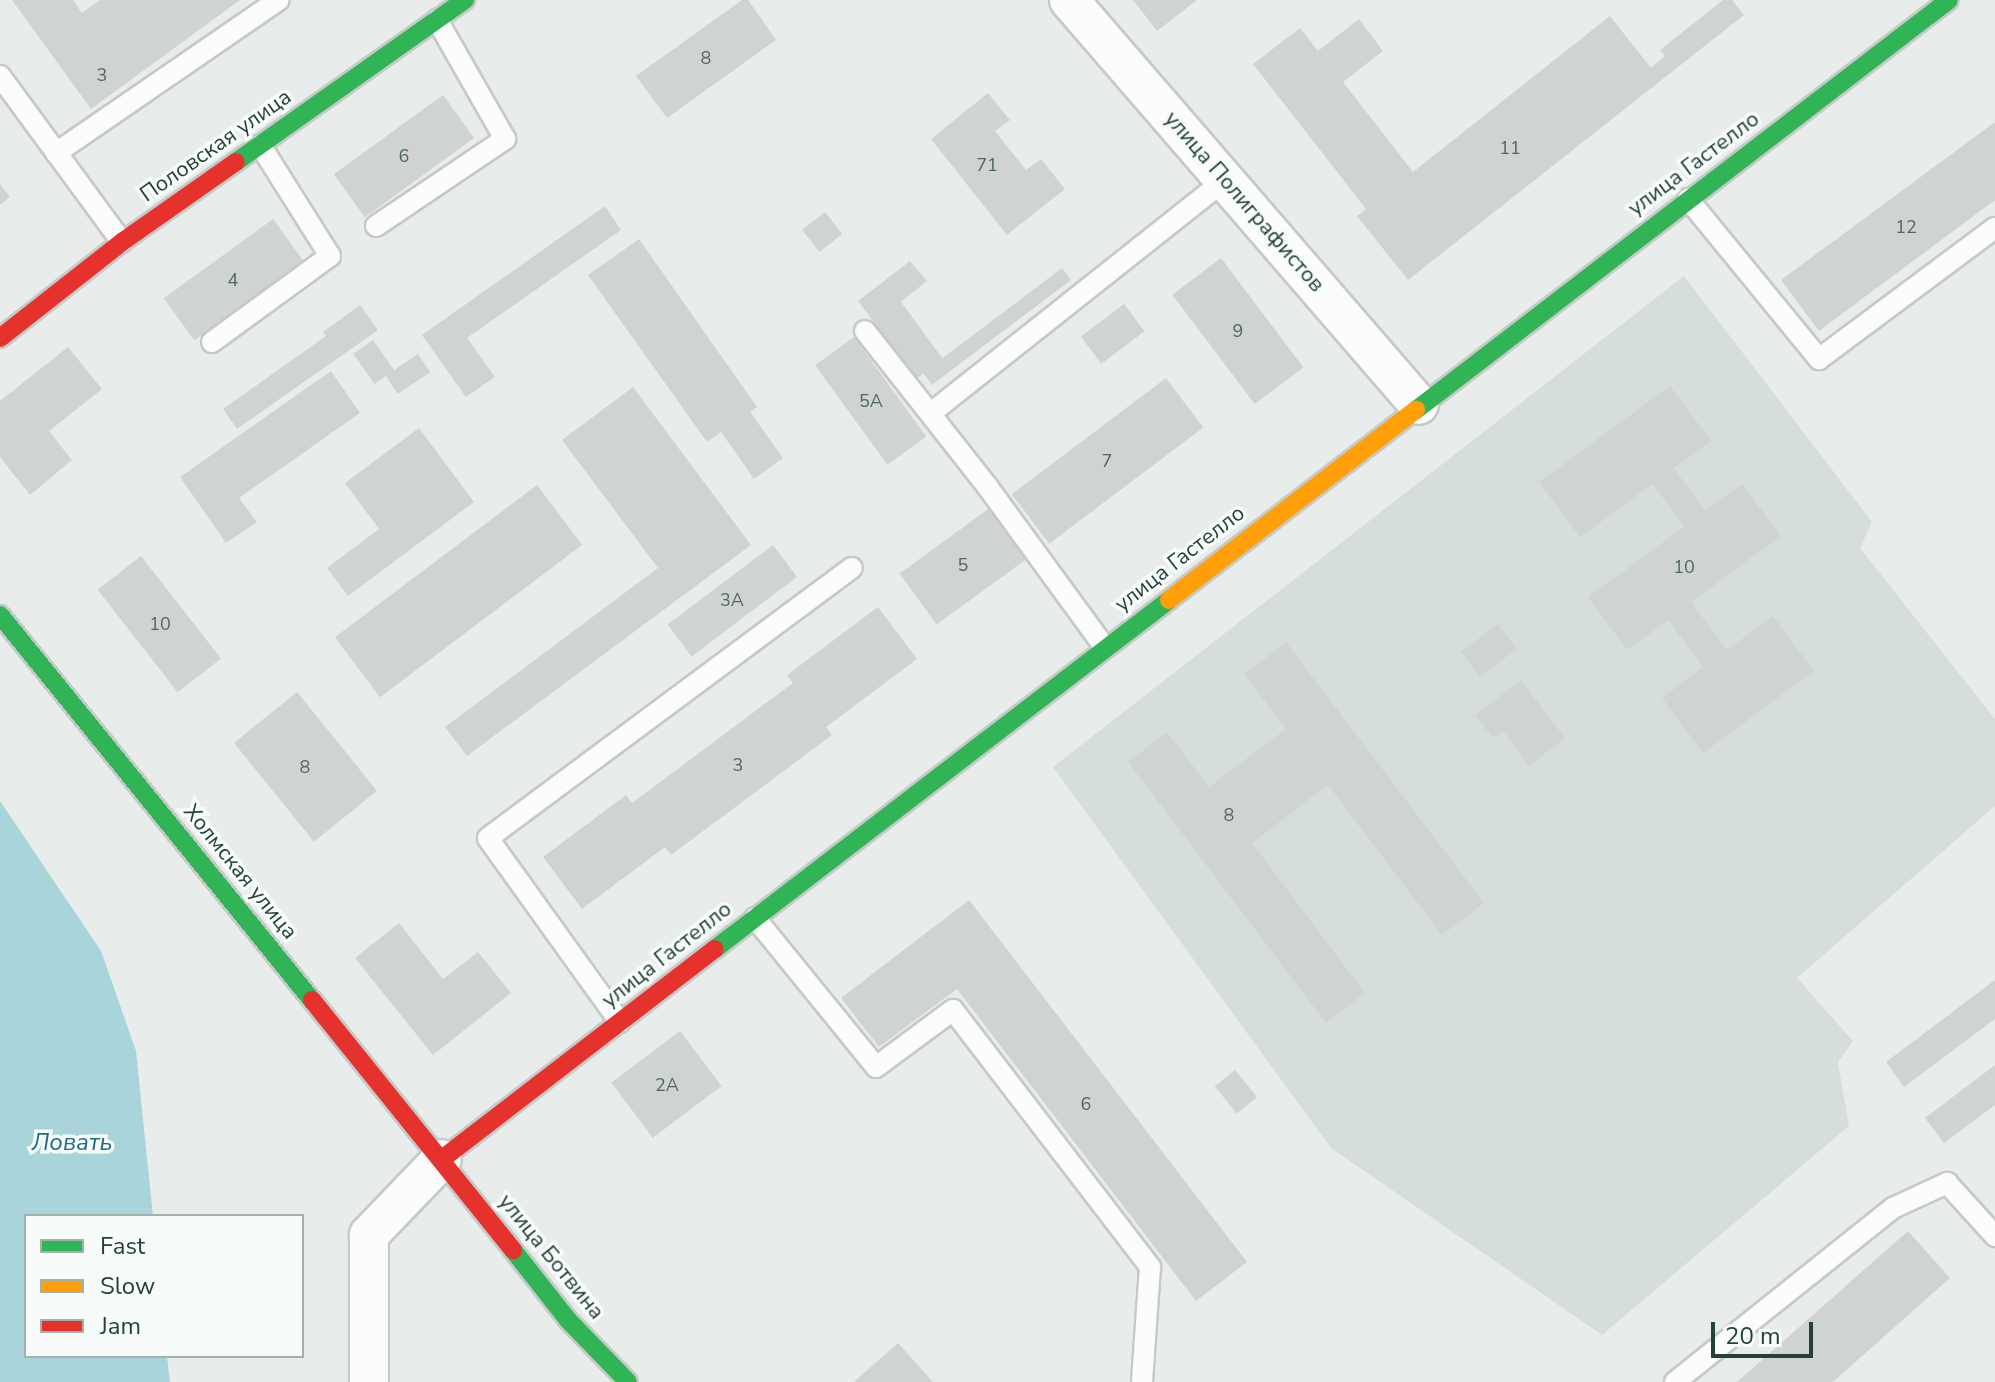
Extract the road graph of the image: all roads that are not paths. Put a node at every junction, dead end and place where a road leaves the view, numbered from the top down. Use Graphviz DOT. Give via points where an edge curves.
graph roads {
  1 [pos="279,0"];
  2 [pos="465,0"];
  3 [pos="1069,0"];
  4 [pos="1949,0"];
  5 [pos="437,20"];
  6 [pos="0,76"];
  7 [pos="260,145"];
  8 [pos="56,153"];
  9 [pos="1225,180"];
  10 [pos="1688,199"];
  11 [pos="376,226"];
  12 [pos="1995,228"];
  13 [pos="122,242"];
  14 [pos="865,331"];
  15 [pos="0,338"];
  16 [pos="212,342"];
  17 [pos="1419,405"];
  18 [pos="931,413"];
  19 [pos="852,568"];
  20 [pos="0,615"];
  21 [pos="1105,648"];
  22 [pos="755,918"];
  23 [pos="620,1022"];
  24 [pos="442,1159"];
  25 [pos="1995,1236"];
  26 [pos="369,1382"];
  27 [pos="628,1382"];
  28 [pos="1142,1382"];
  29 [pos="1675,1382"];
  1 -- 8 [label="lane"];
  2 -- 5 [label="main road, Половская улица"];
  3 -- 9 [label="street, улица Полиграфистов"];
  4 -- 10 [label="main road, улица Гастелло"];
  5 -- 7 [label="main road, Половская улица"];
  5 -- 11 [label="lane" via="505,139"];
  6 -- 8 [label="lane"];
  7 -- 13 [label="main road, Половская улица"];
  7 -- 16 [label="lane" via="330,256"];
  8 -- 13 [label="lane"];
  9 -- 17 [label="street, улица Полиграфистов"];
  9 -- 18 [label="lane"];
  10 -- 12 [label="lane" via="1819,359"];
  10 -- 17 [label="main road, улица Гастелло"];
  13 -- 15 [label="main road, Половская улица"];
  14 -- 18 [label="lane"];
  17 -- 21 [label="main road, улица Гастелло"];
  18 -- 21 [label="lane"];
  19 -- 23 [label="lane" via="488,838"];
  20 -- 24 [label="main road, Холмская улица"];
  21 -- 22 [label="main road, улица Гастелло"];
  22 -- 23 [label="main road, улица Гастелло"];
  22 -- 28 [label="lane" via="876,1067 953,1010 1150,1267"];
  23 -- 24 [label="main road, улица Гастелло"];
  24 -- 26 [label="street" via="369,1235"];
  24 -- 27 [label="main road, улица Ботвина" via="568,1320"];
  25 -- 29 [label="lane" via="1947,1183 1893,1208"];
}
